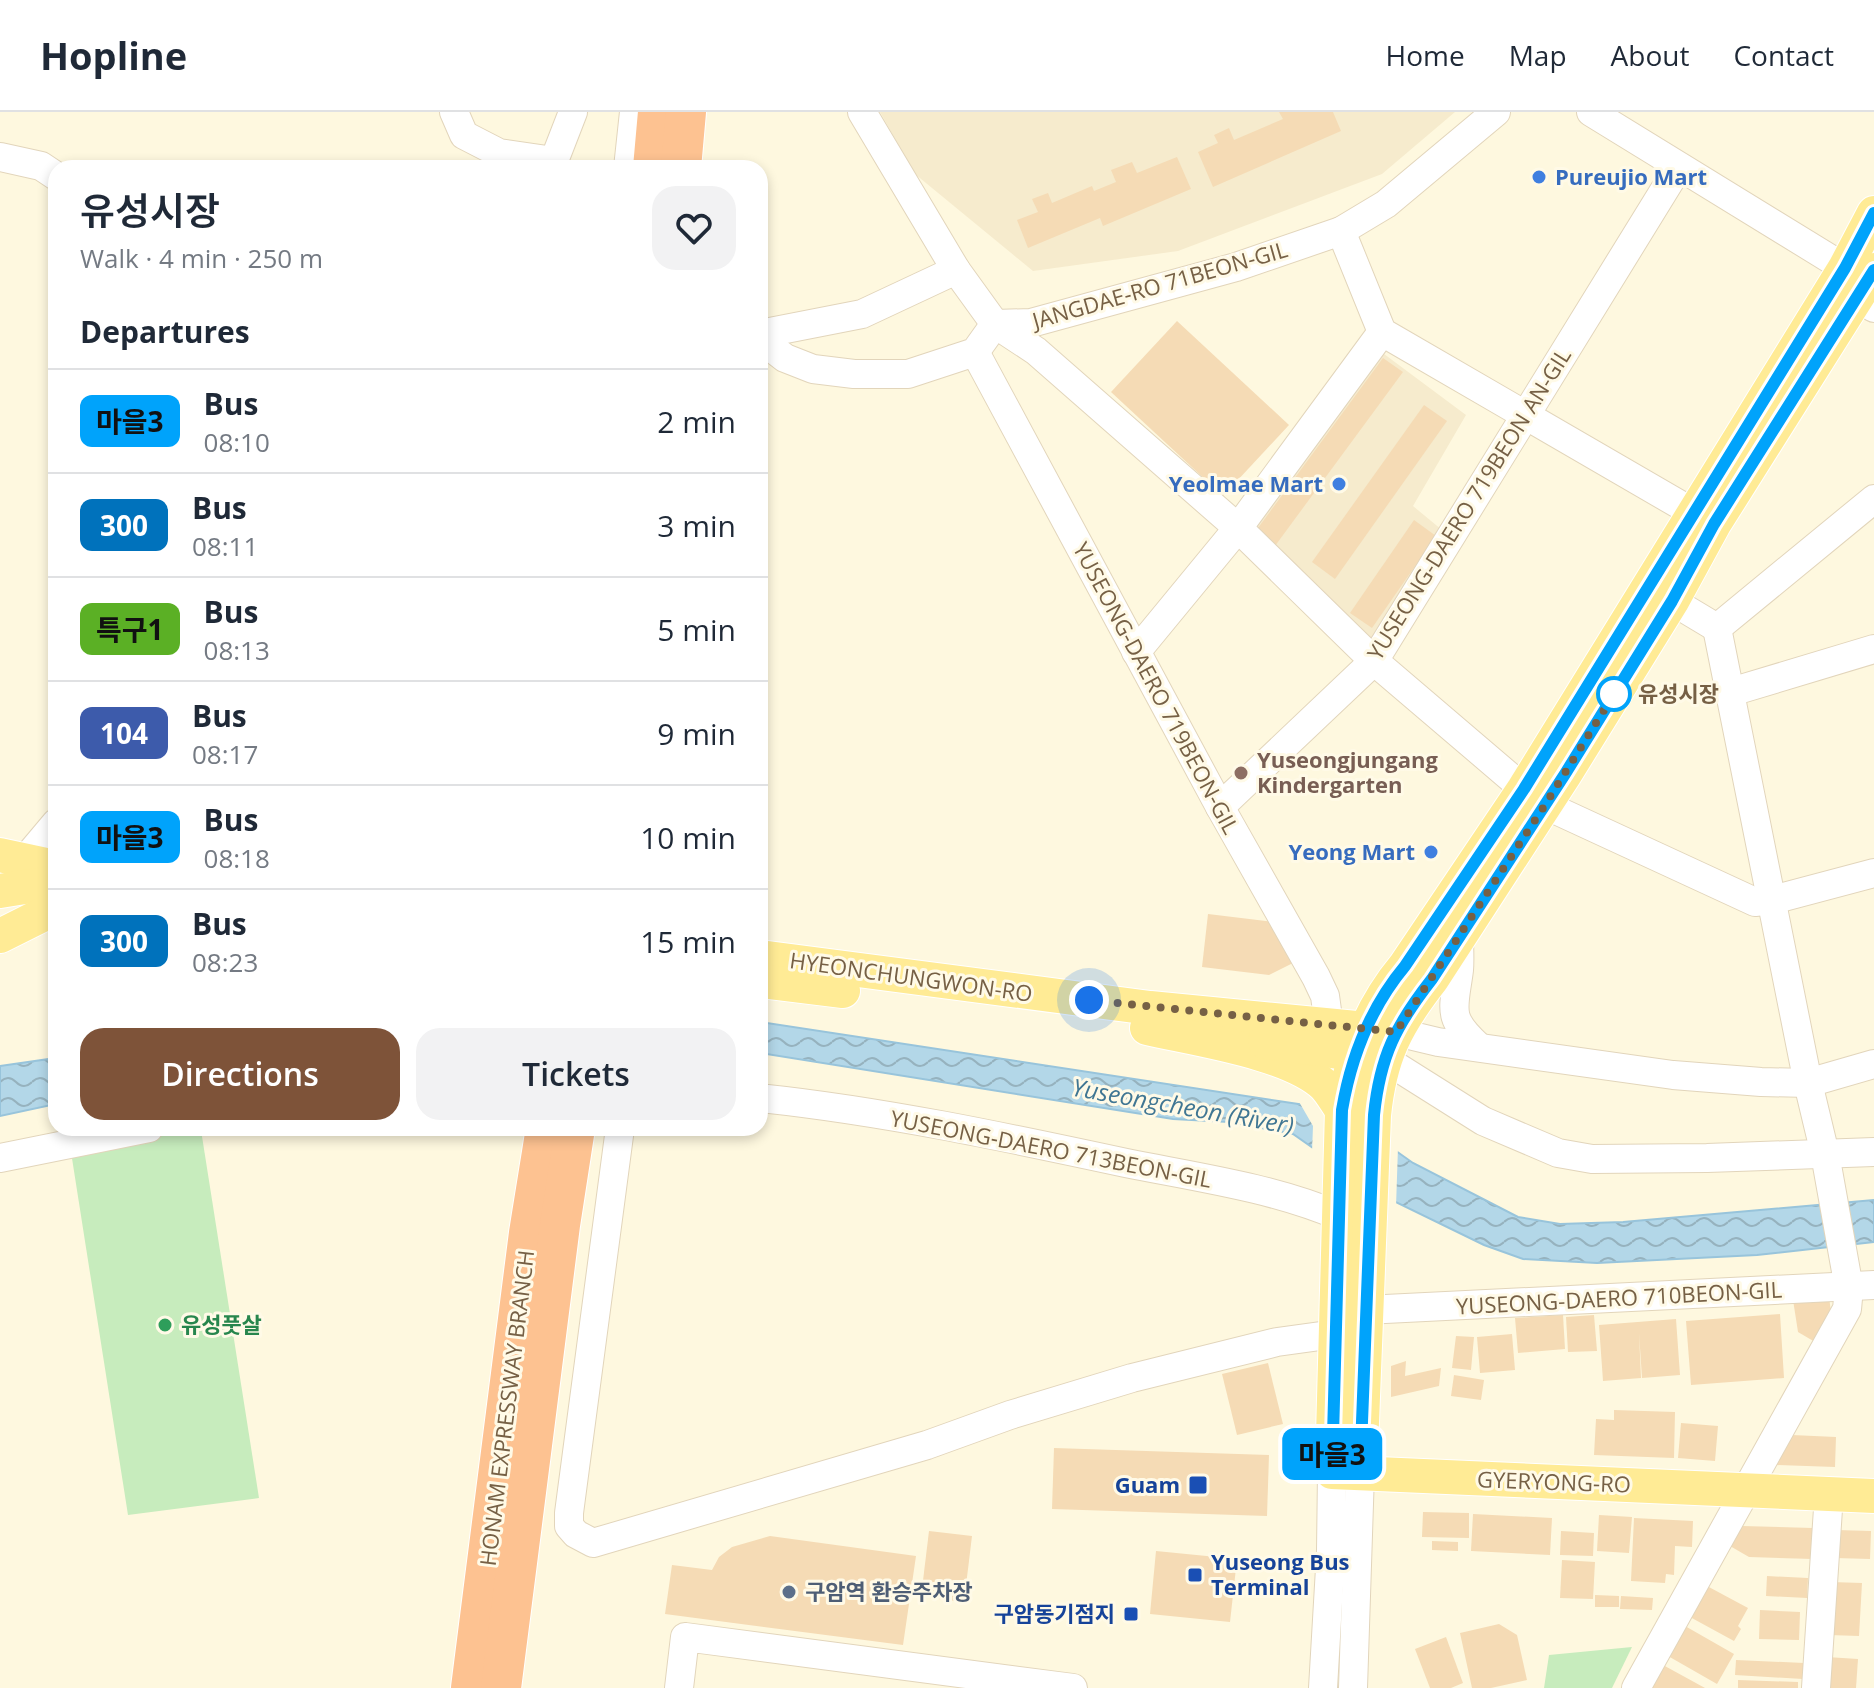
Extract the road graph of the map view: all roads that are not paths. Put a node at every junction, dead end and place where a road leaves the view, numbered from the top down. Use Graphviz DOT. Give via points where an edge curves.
graph roads {
  1 [pos="454,112"];
  2 [pos="573,112"];
  3 [pos="634,112"];
  4 [pos="658,112"];
  5 [pos="686,112"];
  6 [pos="862,112"];
  7 [pos="1496,112"];
  8 [pos="1591,112"];
  9 [pos="0,157"];
  10 [pos="535,160"];
  11 [pos="556,160"];
  12 [pos="629,160"];
  13 [pos="654,160"];
  14 [pos="682,160"];
  15 [pos="1678,168"];
  16 [pos="48,171"];
  17 [pos="1874,213"];
  18 [pos="1341,231"];
  19 [pos="956,270"];
  20 [pos="1863,286"];
  21 [pos="995,324"];
  22 [pos="1382,332"];
  23 [pos="768,334"];
  24 [pos="768,343"];
  25 [pos="975,352"];
  26 [pos="1524,415"];
  27 [pos="1874,499"];
  28 [pos="1704,518"];
  29 [pos="1238,528"];
  30 [pos="1672,601"];
  31 [pos="1717,628"];
  32 [pos="1874,649"];
  33 [pos="1136,652"];
  34 [pos="1374,661"];
  35 [pos="1731,692"];
  36 [pos="1535,797"];
  37 [pos="1220,807"];
  38 [pos="48,833"];
  39 [pos="27,861"];
  40 [pos="1874,873"];
  41 [pos="48,883"];
  42 [pos="0,891"];
  43 [pos="1772,900"];
  44 [pos="48,910"];
  45 [pos="48,912"];
  46 [pos="0,923"];
  47 [pos="0,936"];
  48 [pos="1459,937"];
  49 [pos="768,958"];
  50 [pos="768,982"];
  51 [pos="1329,1025"];
  52 [pos="1147,1028"];
  53 [pos="1375,1043"];
  54 [pos="1478,1046"];
  55 [pos="1874,1064"];
  56 [pos="1808,1083"];
  57 [pos="768,1099"];
  58 [pos="1358,1113"];
  59 [pos="109,1136"];
  60 [pos="545,1136"];
  61 [pos="574,1136"];
  62 [pos="619,1136"];
  63 [pos="1874,1152"];
  64 [pos="1825,1154"];
  65 [pos="0,1158"];
  66 [pos="1349,1214"];
  67 [pos="1862,1286"];
  68 [pos="1365,1310"];
  69 [pos="1335,1334"];
  70 [pos="1346,1472"];
  71 [pos="1747,1490"];
  72 [pos="1829,1494"];
  73 [pos="1874,1496"];
  74 [pos="471,1688"];
  75 [pos="501,1688"];
  76 [pos="679,1688"];
  77 [pos="1073,1688"];
  78 [pos="1323,1688"];
  79 [pos="1353,1688"];
  80 [pos="1636,1688"];
  81 [pos="1816,1688"];
  1 -- 10 [label="street" via="464,135 499,153"];
  2 -- 11 [label="street"];
  3 -- 12 [label="street"];
  4 -- 13 [label="highway"];
  5 -- 14 [label="highway"];
  6 -- 19 [label="street"];
  7 -- 18 [label="street, JANGDAE-RO 71BEON-GIL" via="1386,204"];
  8 -- 15 [label="street"];
  9 -- 16 [label="street"];
  15 -- 20 [label="street"];
  15 -- 26 [label="street, YUSEONG-DAERO 719BEON AN-GIL"];
  17 -- 20 [label="main road"];
  18 -- 21 [label="street, JANGDAE-RO 71BEON-GIL" via="1236,267 1031,323"];
  18 -- 22 [label="street"];
  19 -- 21 [label="street"];
  19 -- 23 [label="street" via="862,314"];
  20 -- 28 [label="main road"];
  21 -- 25 [label="street"];
  21 -- 29 [label="street" via="1036,351"];
  22 -- 26 [label="street"];
  22 -- 29 [label="street"];
  24 -- 25 [label="street" via="785,358 813,369 854,374 908,374"];
  25 -- 33 [label="street, YUSEONG-DAERO 719BEON-GIL"];
  26 -- 28 [label="street"];
  26 -- 34 [label="street, YUSEONG-DAERO 719BEON AN-GIL"];
  27 -- 31 [label="street"];
  28 -- 30 [label="main road"];
  28 -- 36 [label="main road"];
  29 -- 33 [label="street"];
  29 -- 34 [label="street"];
  30 -- 31 [label="street"];
  30 -- 36 [label="main road"];
  31 -- 35 [label="street"];
  32 -- 35 [label="street"];
  33 -- 37 [label="street, YUSEONG-DAERO 719BEON-GIL"];
  34 -- 36 [label="street"];
  34 -- 37 [label="street, YUSEONG-DAERO 719BEON AN-GIL"];
  35 -- 43 [label="street"];
  36 -- 43 [label="street" via="1755,902"];
  36 -- 48 [label="main road"];
  36 -- 53 [label="main road" via="1388,987"];
  37 -- 51 [label="street, YUSEONG-DAERO 719BEON-GIL" via="1316,977"];
  38 -- 39 [label="street"];
  40 -- 43 [label="street"];
  41 -- 42 [label="main road"];
  43 -- 56 [label="street"];
  44 -- 46 [label="main road"];
  45 -- 47 [label="main road"];
  48 -- 53 [label="main road"];
  48 -- 54 [label="street" via="1453,1014 1461,1031"];
  49 -- 51 [label="main road, HYEONCHUNGWON-RO" via="1150,1008"];
  50 -- 52 [label="main road, HYEONCHUNGWON-RO"];
  51 -- 53 [label="main road, HYEONCHUNGWON-RO"];
  52 -- 53 [label="main road"];
  52 -- 58 [label="main road" via="1306,1072"];
  53 -- 54 [label="street"];
  53 -- 58 [label="main road" via="1348,1075"];
  53 -- 64 [label="street" via="1483,1121 1558,1153 1592,1159"];
  54 -- 56 [label="street" via="1673,1075"];
  55 -- 56 [label="street"];
  56 -- 64 [label="street"];
  57 -- 66 [label="street, YUSEONG-DAERO 713BEON-GIL" via="981,1132"];
  58 -- 66 [label="main road"];
  59 -- 65 [label="street"];
  60 -- 74 [label="highway, HONAM EXPRESSWAY BRANCH"];
  61 -- 75 [label="highway, HONAM EXPRESSWAY BRANCH"];
  62 -- 69 [label="street" via="569,1513 569,1526 593,1543 927,1445 1132,1378 1277,1342"];
  63 -- 64 [label="street"];
  64 -- 67 [label="street"];
  66 -- 68 [label="main road"];
  66 -- 69 [label="main road"];
  67 -- 68 [label="street, YUSEONG-DAERO 710BEON-GIL"];
  67 -- 71 [label="street"];
  68 -- 70 [label="main road"];
  69 -- 70 [label="main road"];
  70 -- 71 [label="main road, GYERYONG-RO"];
  70 -- 78 [label="street" via="1331,1551"];
  70 -- 79 [label="street"];
  71 -- 72 [label="main road, GYERYONG-RO"];
  71 -- 80 [label="street"];
  72 -- 73 [label="main road, GYERYONG-RO"];
  72 -- 81 [label="street"];
  76 -- 77 [label="street" via="685,1637"];
}
